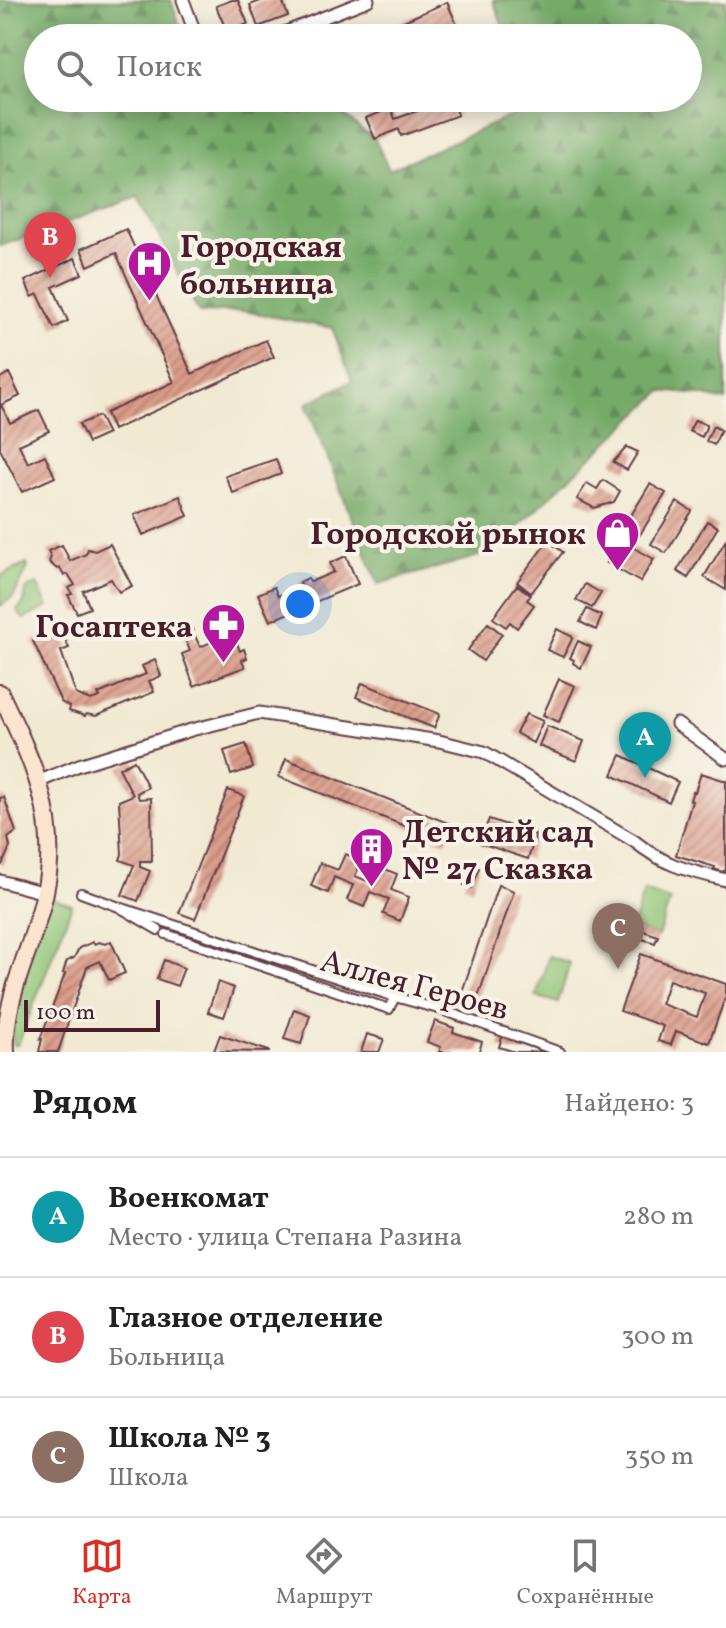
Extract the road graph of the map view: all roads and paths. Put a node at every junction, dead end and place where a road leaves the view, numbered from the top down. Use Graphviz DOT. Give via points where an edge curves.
graph roads {
  1 [pos="183,0"];
  2 [pos="368,0"];
  3 [pos="192,24"];
  4 [pos="307,24"];
  5 [pos="0,693"];
  6 [pos="677,724"];
  7 [pos="726,759"];
  8 [pos="40,781"];
  9 [pos="726,880"];
  10 [pos="0,881"];
  11 [pos="45,893"];
  12 [pos="81,893"];
  13 [pos="119,907"];
  14 [pos="395,997"];
  15 [pos="6,1052"];
  16 [pos="560,1052"];
  1 -- 3 [label="street"];
  2 -- 4 [label="street"];
  5 -- 8 [label="main road"];
  6 -- 7 [label="street"];
  8 -- 9 [label="street" via="259,713 484,752 655,858"];
  8 -- 11 [label="main road" via="49,844"];
  10 -- 11 [label="street"];
  11 -- 15 [label="main road" via="11,997"];
  12 -- 13 [label="street"];
  13 -- 14 [label="street"];
  13 -- 14 [label="street, Аллея Героев" via="162,932 389,1009"];
  14 -- 16 [label="street, Аллея Героев"];
}
